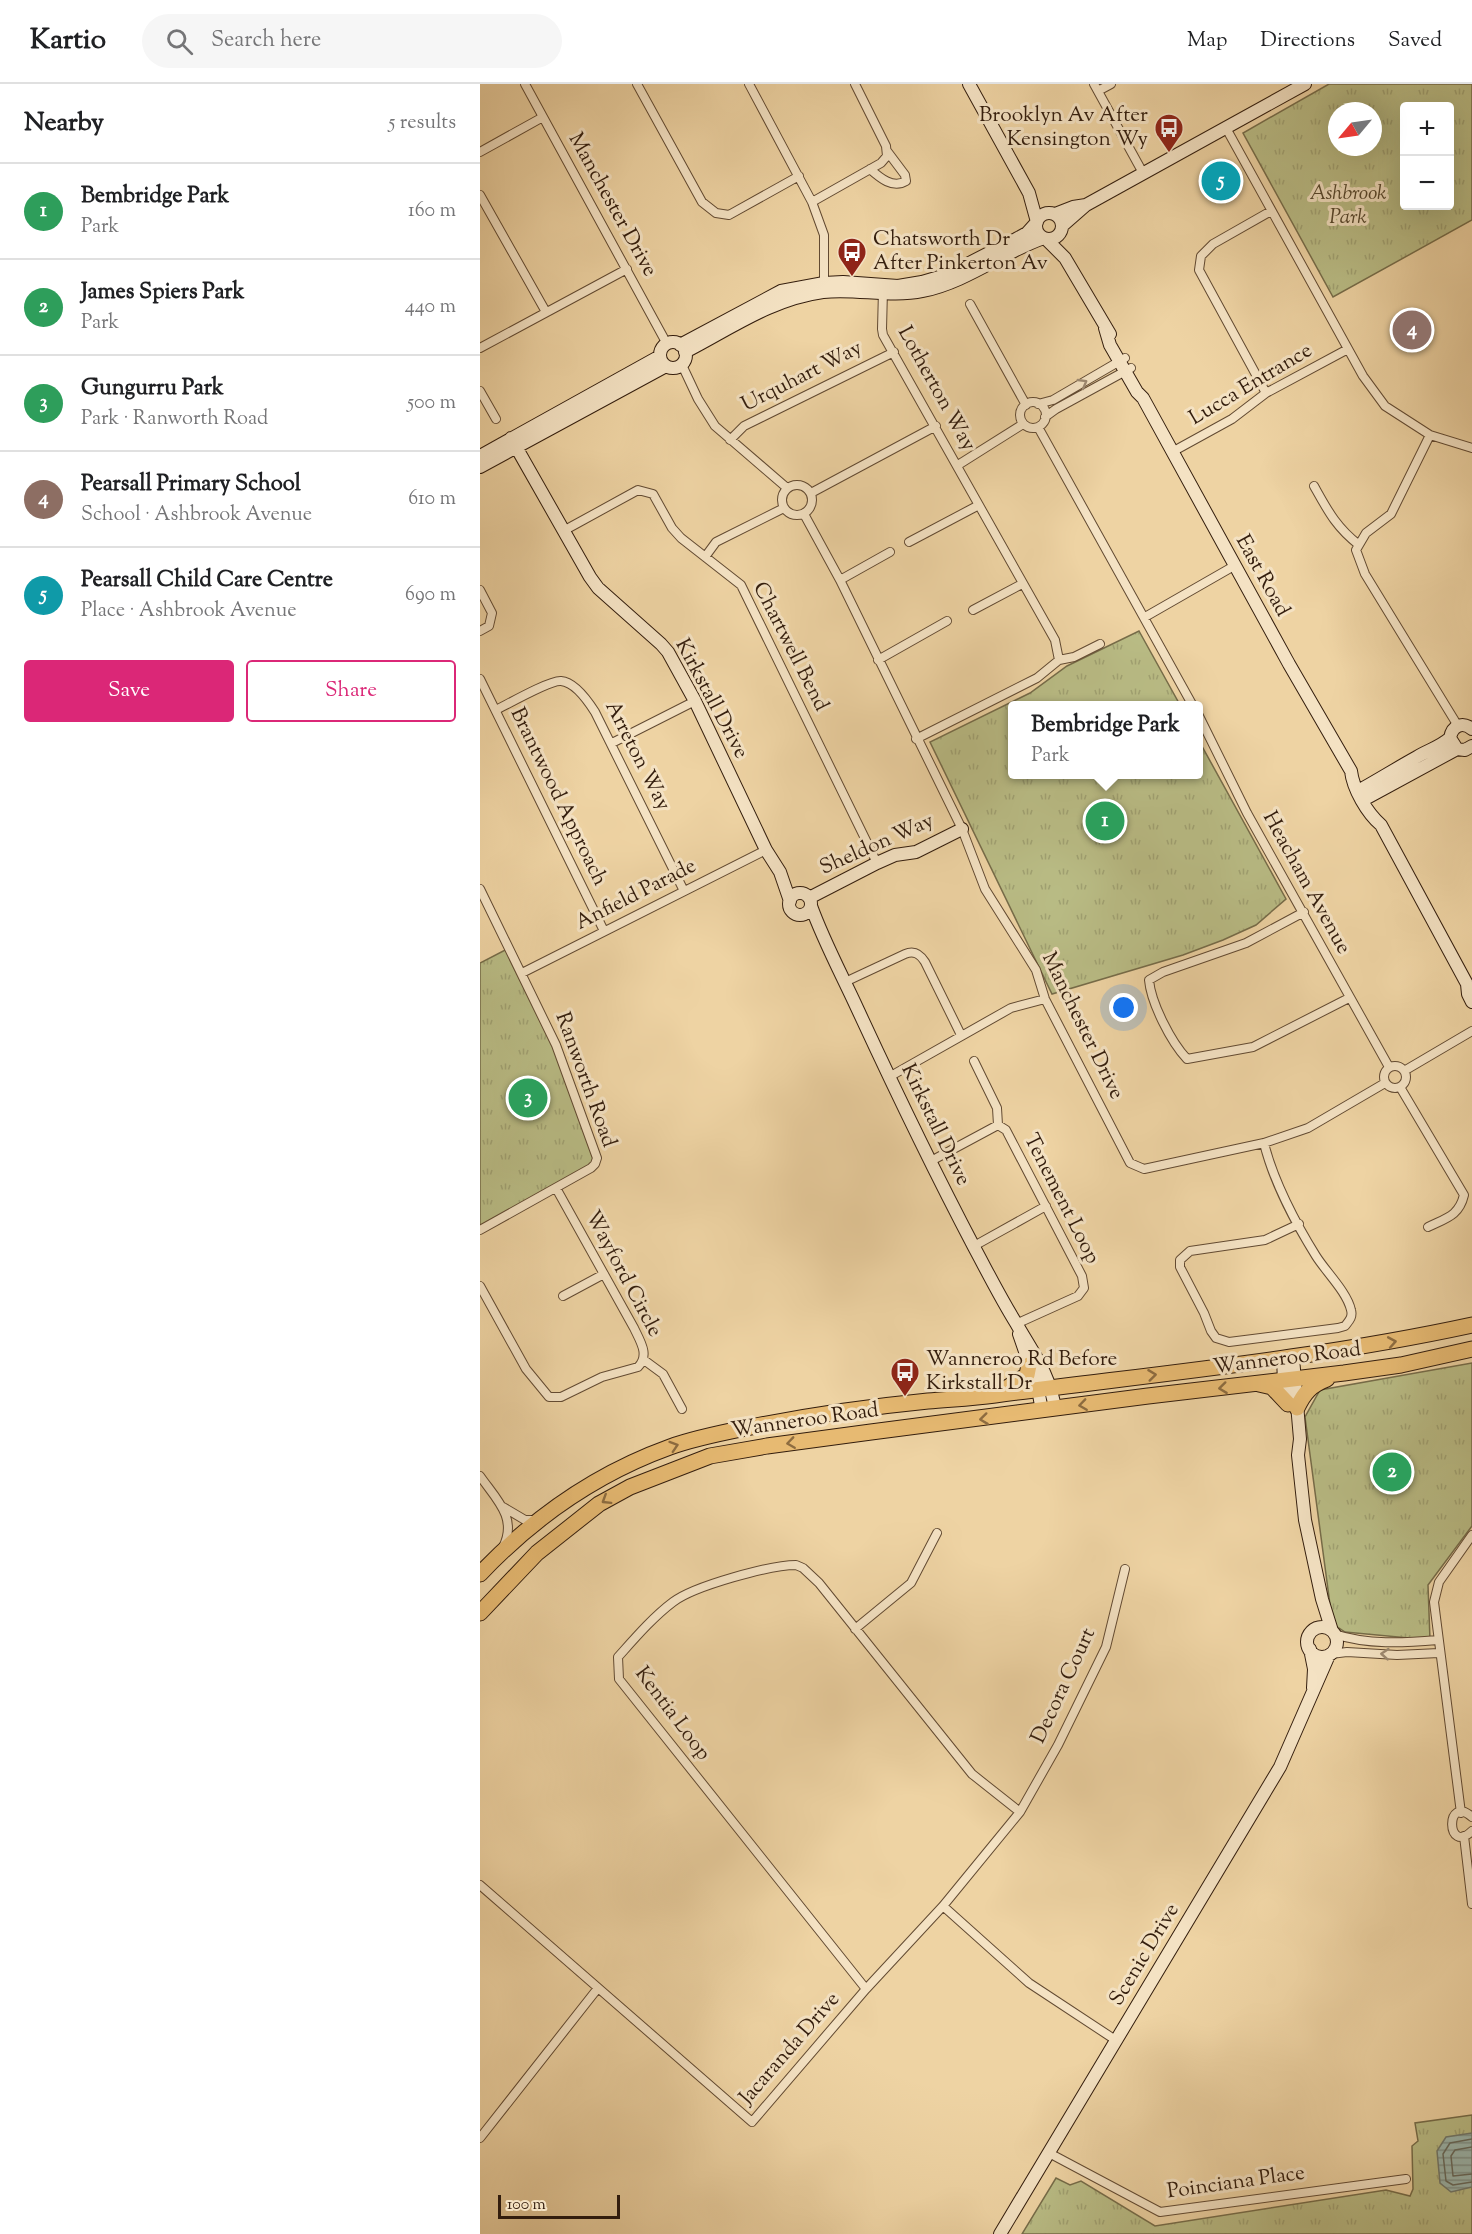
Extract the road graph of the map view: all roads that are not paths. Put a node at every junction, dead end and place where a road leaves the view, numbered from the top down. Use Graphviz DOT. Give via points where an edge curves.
graph roads {
  1 [pos="525,84"];
  2 [pos="637,84"];
  3 [pos="749,84"];
  4 [pos="855,84"];
  5 [pos="969,84"];
  6 [pos="1112,84"];
  7 [pos="1305,84"];
  8 [pos="1096,88"];
  9 [pos="543,117"];
  10 [pos="1226,128"];
  11 [pos="887,151"];
  12 [pos="480,152"];
  13 [pos="870,169"];
  14 [pos="1143,173"];
  15 [pos="799,176"];
  16 [pos="1029,193"];
  17 [pos="480,195"];
  18 [pos="812,202"];
  19 [pos="1086,205"];
  20 [pos="1271,210"];
  21 [pos="1053,214"];
  22 [pos="1036,222"];
  23 [pos="1062,228"];
  24 [pos="1045,238"];
  25 [pos="1065,258"];
  26 [pos="979,264"];
  27 [pos="627,268"];
  28 [pos="824,287"];
  29 [pos="883,289"];
  30 [pos="970,304"];
  31 [pos="546,312"];
  32 [pos="480,348"];
  33 [pos="1348,349"];
  34 [pos="679,351"];
  35 [pos="894,352"];
  36 [pos="663,361"];
  37 [pos="1125,364"];
  38 [pos="480,391"];
  39 [pos="1266,393"];
  40 [pos="1038,404"];
  41 [pos="1026,405"];
  42 [pos="1045,417"];
  43 [pos="496,419"];
  44 [pos="1023,424"];
  45 [pos="936,426"];
  46 [pos="1038,427"];
  47 [pos="1431,435"];
  48 [pos="730,440"];
  49 [pos="513,443"];
  50 [pos="1472,448"];
  51 [pos="1172,452"];
  52 [pos="480,456"];
  53 [pos="958,465"];
  54 [pos="480,467"];
  55 [pos="1314,486"];
  56 [pos="787,488"];
  57 [pos="811,493"];
  58 [pos="979,505"];
  59 [pos="784,508"];
  60 [pos="804,514"];
  61 [pos="565,531"];
  62 [pos="909,542"];
  63 [pos="1359,545"];
  64 [pos="890,552"];
  65 [pos="705,557"];
  66 [pos="1234,566"];
  67 [pos="840,580"];
  68 [pos="1022,584"];
  69 [pos="480,590"];
  70 [pos="973,610"];
  71 [pos="1145,617"];
  72 [pos="947,621"];
  73 [pos="480,631"];
  74 [pos="1100,644"];
  75 [pos="878,660"];
  76 [pos="1059,660"];
  77 [pos="480,679"];
  78 [pos="695,701"];
  79 [pos="1192,701"];
  80 [pos="496,710"];
  81 [pos="1203,724"];
  82 [pos="1458,726"];
  83 [pos="1472,729"];
  84 [pos="916,739"];
  85 [pos="612,743"];
  86 [pos="1464,747"];
  87 [pos="1364,794"];
  88 [pos="962,829"];
  89 [pos="766,850"];
  90 [pos="877,863"];
  91 [pos="780,872"];
  92 [pos="480,889"];
  93 [pos="684,891"];
  94 [pos="808,899"];
  95 [pos="790,901"];
  96 [pos="1304,912"];
  97 [pos="800,916"];
  98 [pos="604,931"];
  99 [pos="824,941"];
  100 [pos="522,973"];
  101 [pos="845,982"];
  102 [pos="1470,986"];
  103 [pos="1349,998"];
  104 [pos="1045,999"];
  105 [pos="1472,1002"];
  106 [pos="1472,1031"];
  107 [pos="961,1035"];
  108 [pos="974,1061"];
  109 [pos="1389,1067"];
  110 [pos="1404,1071"];
  111 [pos="889,1077"];
  112 [pos="1385,1083"];
  113 [pos="1401,1087"];
  114 [pos="998,1125"];
  115 [pos="1264,1143"];
  116 [pos="931,1161"];
  117 [pos="556,1188"];
  118 [pos="1464,1195"];
  119 [pos="1472,1203"];
  120 [pos="1046,1206"];
  121 [pos="1299,1224"];
  122 [pos="1428,1227"];
  123 [pos="480,1230"];
  124 [pos="974,1246"];
  125 [pos="604,1274"];
  126 [pos="480,1286"];
  127 [pos="563,1296"];
  128 [pos="1016,1324"];
  129 [pos="1472,1325"];
  130 [pos="1472,1349"];
  131 [pos="1288,1359"];
  132 [pos="644,1360"];
  133 [pos="1029,1365"];
  134 [pos="1344,1373"];
  135 [pos="1289,1381"];
  136 [pos="1256,1384"];
  137 [pos="1045,1388"];
  138 [pos="991,1396"];
  139 [pos="1292,1406"];
  140 [pos="682,1409"];
  141 [pos="1049,1410"];
  142 [pos="480,1476"];
  143 [pos="502,1507"];
  144 [pos="537,1520"];
  145 [pos="937,1533"];
  146 [pos="1472,1535"];
  147 [pos="500,1552"];
  148 [pos="1125,1569"];
  149 [pos="480,1574"];
  150 [pos="1322,1599"];
  151 [pos="480,1613"];
  152 [pos="855,1629"];
  153 [pos="1312,1632"];
  154 [pos="1333,1633"];
  155 [pos="1438,1640"];
  156 [pos="1310,1649"];
  157 [pos="1439,1653"];
  158 [pos="1330,1654"];
  159 [pos="1313,1689"];
  160 [pos="1020,1812"];
  161 [pos="1461,1812"];
  162 [pos="1472,1817"];
  163 [pos="1468,1834"];
  164 [pos="480,1885"];
  165 [pos="1472,1904"];
  166 [pos="943,1906"];
  167 [pos="598,1988"];
  168 [pos="867,1989"];
  169 [pos="1117,2041"];
  170 [pos="480,2138"];
  171 [pos="1049,2153"];
  172 [pos="1406,2179"];
  173 [pos="1000,2234"];
  1 -- 9 [label="street, Manchester Drive"];
  2 -- 15 [label="street" via="702,202 716,213 729,214"];
  3 -- 15 [label="street"];
  4 -- 11 [label="street"];
  5 -- 16 [label="street"];
  6 -- 8 [label="street"];
  7 -- 10 [label="street"];
  8 -- 14 [label="street"];
  9 -- 12 [label="street"];
  9 -- 27 [label="street, Manchester Drive"];
  10 -- 14 [label="street"];
  10 -- 20 [label="street"];
  11 -- 13 [label="street" via="884,160"];
  11 -- 13 [label="street" via="906,181 886,182"];
  13 -- 18 [label="street"];
  14 -- 19 [label="street"];
  15 -- 18 [label="street"];
  16 -- 21 [label="street"];
  16 -- 22 [label="street"];
  17 -- 31 [label="street"];
  18 -- 28 [label="street" via="824,236"];
  19 -- 21 [label="street"];
  19 -- 23 [label="street"];
  20 -- 33 [label="street"];
  20 -- 39 [label="street" via="1213,244 1201,256 1199,270"];
  21 -- 22 [label="street" via="1041,215"];
  21 -- 23 [label="street" via="1060,218"];
  22 -- 24 [label="street" via="1037,231"];
  22 -- 26 [label="street" via="1027,233"];
  23 -- 24 [label="street" via="1054,238"];
  23 -- 25 [label="street, East Road"];
  24 -- 25 [label="street, East Road"];
  24 -- 26 [label="street"];
  25 -- 37 [label="street, East Road" via="1105,328 1110,345"];
  26 -- 29 [label="street"];
  27 -- 31 [label="street"];
  27 -- 34 [label="street, Manchester Drive"];
  28 -- 29 [label="street" via="843,282"];
  28 -- 34 [label="street" via="781,291"];
  29 -- 35 [label="street, Lotherton Way" via="882,329"];
  30 -- 41 [label="street"];
  31 -- 32 [label="street"];
  33 -- 39 [label="street, Lucca Entrance"];
  33 -- 47 [label="street" via="1385,406"];
  34 -- 36 [label="street" via="662,348"];
  34 -- 36 [label="street" via="674,368"];
  34 -- 48 [label="street, Manchester Drive" via="698,399 715,426"];
  35 -- 45 [label="street, Lotherton Way"];
  35 -- 48 [label="street, Urquhart Way" via="744,426"];
  36 -- 49 [label="street"];
  40 -- 37 [label="street, one-way"];
  37 -- 42 [label="street"];
  37 -- 51 [label="street, East Road"];
  38 -- 43 [label="street"];
  39 -- 51 [label="street, Lucca Entrance" via="1232,419"];
  40 -- 41 [label="street"];
  40 -- 42 [label="street"];
  41 -- 44 [label="street" via="1020,416"];
  42 -- 46 [label="street"];
  44 -- 46 [label="street"];
  44 -- 53 [label="street"];
  45 -- 53 [label="street, Lotherton Way"];
  45 -- 57 [label="street"];
  46 -- 71 [label="street"];
  47 -- 50 [label="street"];
  47 -- 63 [label="street" via="1391,513 1366,533"];
  48 -- 56 [label="street, Manchester Drive"];
  49 -- 52 [label="street"];
  49 -- 54 [label="street"];
  49 -- 61 [label="street, Kirkstall Drive"];
  51 -- 66 [label="street, East Road"];
  53 -- 58 [label="street, Lotherton Way"];
  55 -- 63 [label="street" via="1333,520"];
  56 -- 57 [label="street" via="798,484"];
  56 -- 59 [label="street" via="782,497"];
  57 -- 60 [label="street" via="811,506"];
  58 -- 62 [label="street"];
  58 -- 68 [label="street, Lotherton Way"];
  59 -- 60 [label="street" via="793,514"];
  59 -- 65 [label="street" via="716,542"];
  60 -- 67 [label="street, Manchester Drive"];
  61 -- 65 [label="street, Chartwell Bend" via="638,490 653,494 672,528"];
  61 -- 78 [label="street, Kirkstall Drive" via="598,588 662,644"];
  63 -- 82 [label="street" via="1356,550 1365,574"];
  64 -- 67 [label="street"];
  65 -- 90 [label="street, Chartwell Bend" via="741,585"];
  66 -- 71 [label="street"];
  66 -- 87 [label="street, East Road" via="1351,771 1352,780"];
  67 -- 75 [label="street, Manchester Drive"];
  68 -- 70 [label="street"];
  68 -- 76 [label="street, Lotherton Way" via="1054,640"];
  69 -- 73 [label="street" via="492,613 489,626"];
  71 -- 79 [label="street"];
  72 -- 75 [label="street"];
  74 -- 76 [label="street"];
  75 -- 84 [label="street, Manchester Drive"];
  76 -- 84 [label="street" via="1029,682"];
  77 -- 80 [label="street, Brantwood Approach"];
  78 -- 85 [label="street"];
  78 -- 89 [label="street, Kirkstall Drive"];
  80 -- 85 [label="street, Arreton Way" via="552,682 563,681 588,701"];
  80 -- 98 [label="street, Brantwood Approach"];
  81 -- 96 [label="street, Heacham Avenue" via="1247,813"];
  82 -- 83 [label="street"];
  82 -- 86 [label="street" via="1452,731"];
  84 -- 88 [label="street, Manchester Drive"];
  85 -- 93 [label="street, Arreton Way"];
  86 -- 87 [label="street"];
  87 -- 102 [label="street, East Road" via="1380,815 1381,825"];
  88 -- 90 [label="street, Sheldon Way" via="916,852"];
  88 -- 104 [label="street, Manchester Drive" via="985,889 1036,970"];
  89 -- 91 [label="street, Kirkstall Drive"];
  89 -- 93 [label="street, Anfield Parade"];
  90 -- 94 [label="street, Sheldon Way"];
  91 -- 94 [label="street, Kirkstall Drive"];
  91 -- 95 [label="street, Kirkstall Drive"];
  92 -- 100 [label="street, Ranworth Road"];
  93 -- 98 [label="street, Anfield Parade"];
  94 -- 95 [label="street" via="794,895"];
  94 -- 97 [label="street" via="807,913"];
  94 -- 99 [label="street, Kirkstall Drive"];
  95 -- 97 [label="street" via="791,911"];
  96 -- 103 [label="street, Heacham Avenue"];
  96 -- 103 [label="street" via="1246,943 1149,980 1150,994 1179,1050 1187,1059 1253,1047"];
  97 -- 99 [label="street, Kirkstall Drive"];
  98 -- 100 [label="street, Anfield Parade"];
  99 -- 101 [label="street, Kirkstall Drive"];
  100 -- 117 [label="street, Ranworth Road" via="556,1045 596,1152 596,1164"];
  101 -- 107 [label="street" via="909,952 918,954"];
  101 -- 111 [label="street, Kirkstall Drive"];
  102 -- 105 [label="street, East Road"];
  103 -- 109 [label="street, Heacham Avenue"];
  104 -- 107 [label="street" via="1011,1008"];
  104 -- 115 [label="street, Manchester Drive" via="1130,1163 1144,1169"];
  106 -- 110 [label="street"];
  107 -- 111 [label="street"];
  108 -- 114 [label="street, Tenement Loop" via="997,1108"];
  109 -- 110 [label="street"];
  109 -- 112 [label="street" via="1383,1076"];
  110 -- 113 [label="street" via="1406,1078"];
  111 -- 116 [label="street, Kirkstall Drive"];
  112 -- 113 [label="street"];
  112 -- 115 [label="street, Manchester Drive" via="1308,1128"];
  113 -- 118 [label="street"];
  114 -- 116 [label="street, Tenement Loop"];
  114 -- 120 [label="street, Tenement Loop" via="1006,1130"];
  115 -- 121 [label="street" via="1269,1167"];
  116 -- 124 [label="street, Kirkstall Drive"];
  117 -- 123 [label="street, Ranworth Road"];
  117 -- 125 [label="street, Wayford Circle"];
  118 -- 119 [label="street"];
  118 -- 122 [label="street" via="1454,1214"];
  120 -- 124 [label="street"];
  120 -- 128 [label="street, Tenement Loop" via="1082,1276 1084,1288 1078,1296"];
  121 -- 121 [label="street" via="1316,1257 1352,1309 1350,1320 1338,1328 1229,1342 1216,1338 1182,1273 1180,1260 1190,1251 1265,1240"];
  124 -- 128 [label="street, Kirkstall Drive"];
  125 -- 127 [label="street"];
  125 -- 132 [label="street, Wayford Circle" via="634,1328"];
  126 -- 132 [label="street, Wayford Circle" via="526,1369 549,1397 561,1397 602,1377 638,1367"];
  128 -- 133 [label="street, Kirkstall Drive"];
  128 -- 137 [label="street, Kirkstall Drive" via="1030,1345"];
  131 -- 129 [label="highway, Wanneroo Road, one-way"];
  130 -- 134 [label="highway, Wanneroo Road"];
  131 -- 135 [label="street"];
  137 -- 131 [label="highway, Wanneroo Road, one-way"];
  132 -- 140 [label="street" via="663,1374"];
  133 -- 137 [label="street, Kirkstall Drive"];
  133 -- 138 [label="highway" via="1021,1380"];
  134 -- 135 [label="highway, Wanneroo Road"];
  134 -- 139 [label="highway" via="1312,1386"];
  135 -- 136 [label="highway, Wanneroo Road"];
  135 -- 139 [label="street"];
  136 -- 139 [label="highway" via="1272,1387"];
  136 -- 141 [label="highway, Wanneroo Road, one-way"];
  137 -- 138 [label="highway, Wanneroo Road"];
  137 -- 141 [label="street, Kirkstall Drive"];
  144 -- 138 [label="highway, Wanneroo Road, one-way" via="629,1464 711,1436 788,1420"];
  139 -- 150 [label="street" via="1292,1441 1298,1455 1305,1520"];
  141 -- 151 [label="highway, Wanneroo Road, one-way" via="710,1456 616,1494 537,1553"];
  142 -- 143 [label="street"];
  143 -- 144 [label="street" via="525,1520"];
  143 -- 147 [label="street" via="509,1533"];
  144 -- 147 [label="highway, Wanneroo Road"];
  145 -- 152 [label="street" via="911,1583"];
  146 -- 155 [label="street" via="1439,1582 1434,1602"];
  147 -- 149 [label="highway, Wanneroo Road"];
  148 -- 160 [label="street, Decora Court" via="1106,1647 1058,1746"];
  150 -- 153 [label="street"];
  150 -- 154 [label="street"];
  152 -- 160 [label="street, Kentia Loop" via="972,1774"];
  152 -- 168 [label="street, Kentia Loop" via="819,1583 803,1568 790,1565 685,1594 618,1657 619,1679"];
  153 -- 154 [label="street" via="1322,1628"];
  153 -- 156 [label="street" via="1308,1640"];
  154 -- 155 [label="street" via="1396,1643"];
  154 -- 158 [label="street" via="1337,1643"];
  155 -- 157 [label="street"];
  156 -- 158 [label="street" via="1318,1656"];
  156 -- 159 [label="street, Scenic Drive"];
  157 -- 158 [label="street, one-way"];
  157 -- 161 [label="street"];
  158 -- 159 [label="street, Scenic Drive"];
  159 -- 169 [label="street, Scenic Drive" via="1280,1767"];
  160 -- 166 [label="street, Jacaranda Drive"];
  161 -- 162 [label="street"];
  161 -- 163 [label="street" via="1452,1818 1451,1826 1456,1834"];
  163 -- 165 [label="street"];
  164 -- 167 [label="street, Jacaranda Drive"];
  166 -- 168 [label="street, Jacaranda Drive"];
  166 -- 169 [label="street" via="1029,1983"];
  167 -- 168 [label="street, Jacaranda Drive" via="752,2122"];
  167 -- 170 [label="street"];
  169 -- 171 [label="street, Scenic Drive"];
  171 -- 172 [label="street, Poinciana Place" via="1160,2212"];
  171 -- 173 [label="street, Scenic Drive"];
}
